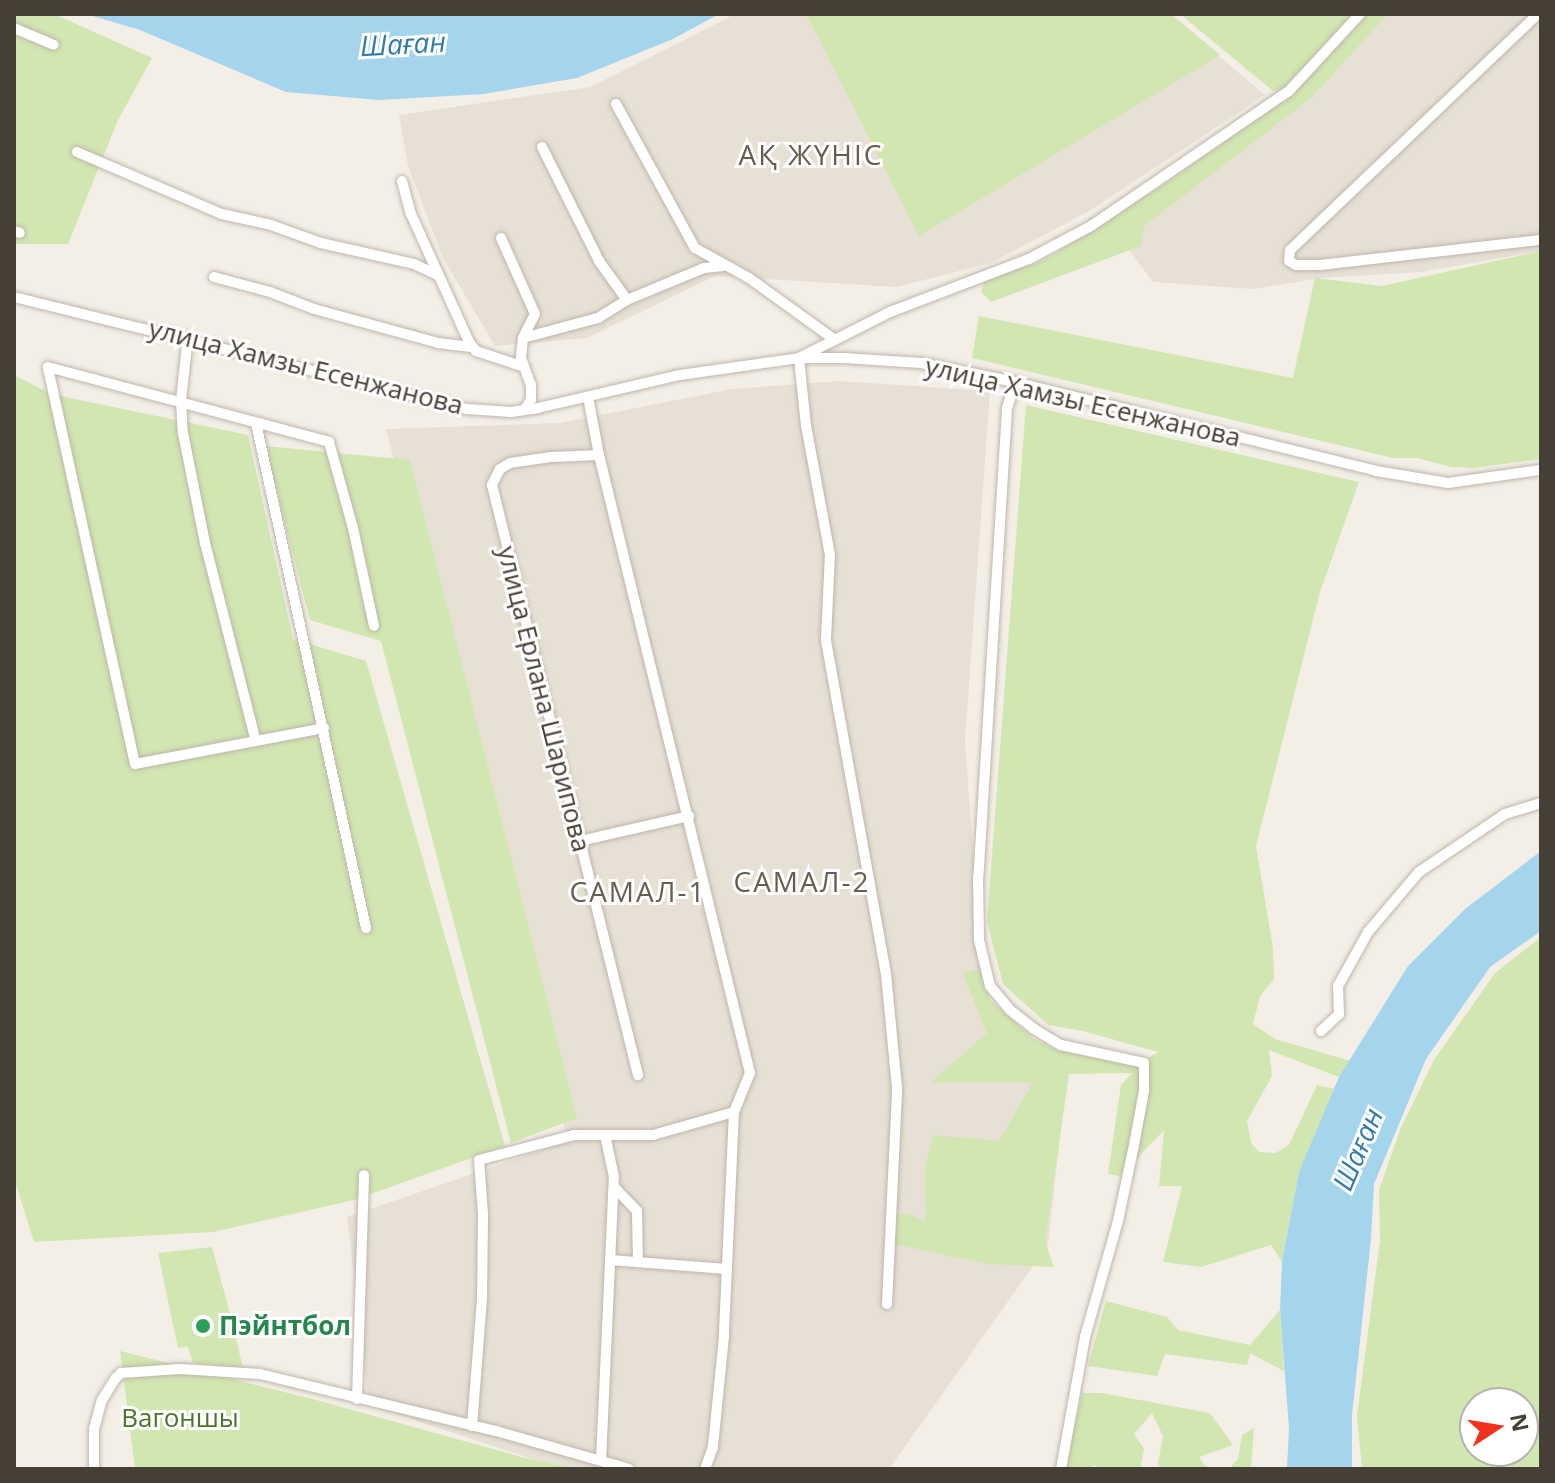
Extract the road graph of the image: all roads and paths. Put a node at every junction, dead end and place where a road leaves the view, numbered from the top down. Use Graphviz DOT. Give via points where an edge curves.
graph roads {
  1 [pos="1360,14"];
  2 [pos="1538,14"];
  3 [pos="14,28"];
  4 [pos="54,45"];
  5 [pos="616,104"];
  6 [pos="542,147"];
  7 [pos="77,152"];
  8 [pos="402,181"];
  9 [pos="501,238"];
  10 [pos="1541,240"];
  11 [pos="725,266"];
  12 [pos="438,275"];
  13 [pos="214,277"];
  14 [pos="14,297"];
  15 [pos="627,300"];
  16 [pos="188,337"];
  17 [pos="523,338"];
  18 [pos="835,340"];
  19 [pos="473,347"];
  20 [pos="799,358"];
  21 [pos="524,367"];
  22 [pos="1015,382"];
  23 [pos="588,397"];
  24 [pos="181,400"];
  25 [pos="524,410"];
  26 [pos="256,423"];
  27 [pos="599,455"];
  28 [pos="1541,470"];
  29 [pos="374,626"];
  30 [pos="324,728"];
  31 [pos="256,741"];
  32 [pos="1541,803"];
  33 [pos="689,816"];
  34 [pos="580,841"];
  35 [pos="366,928"];
  36 [pos="1321,1031"];
  37 [pos="638,1075"];
  38 [pos="734,1112"];
  39 [pos="606,1138"];
  40 [pos="364,1175"];
  41 [pos="614,1187"];
  42 [pos="610,1260"];
  43 [pos="638,1262"];
  44 [pos="727,1269"];
  45 [pos="887,1304"];
  46 [pos="357,1399"];
  47 [pos="472,1426"];
  48 [pos="601,1461"];
  49 [pos="94,1469"];
  50 [pos="629,1469"];
  51 [pos="705,1469"];
  52 [pos="1061,1469"];
  1 -- 18 [label="street" via="1289,91 1091,226 1029,259 890,312"];
  2 -- 10 [label="street" via="1290,250 1289,261 1320,265"];
  3 -- 4 [label="street"];
  5 -- 11 [label="street" via="695,248"];
  6 -- 15 [label="street" via="599,261"];
  7 -- 12 [label="street" via="222,214 414,264"];
  8 -- 12 [label="street"];
  9 -- 17 [label="street" via="535,314"];
  11 -- 15 [label="street" via="704,268"];
  11 -- 18 [label="street"];
  12 -- 19 [label="street"];
  13 -- 19 [label="street" via="438,343"];
  14 -- 16 [label="street, улица Хамзы Есенжанова"];
  15 -- 17 [label="street" via="598,318"];
  16 -- 24 [label="street"];
  16 -- 25 [label="street, улица Хамзы Есенжанова" via="435,403"];
  17 -- 21 [label="street"];
  18 -- 20 [label="street"];
  19 -- 21 [label="street"];
  20 -- 22 [label="street, улица Хамзы Есенжанова" via="921,363"];
  20 -- 23 [label="street, улица Хамзы Есенжанова" via="680,375"];
  20 -- 45 [label="street" via="830,555 826,639 884,960 897,1088"];
  21 -- 25 [label="street" via="531,385 531,400"];
  22 -- 28 [label="street, улица Хамзы Есенжанова" via="1433,481"];
  22 -- 52 [label="street" via="1007,409 978,878 979,940 990,986 1034,1029 1061,1045 1144,1063 1131,1160 1085,1337"];
  23 -- 25 [label="street, улица Хамзы Есенжанова"];
  23 -- 27 [label="street"];
  24 -- 26 [label="street"];
  24 -- 31 [label="street" via="205,543"];
  24 -- 31 [label="street" via="48,367 135,764"];
  26 -- 29 [label="street" via="329,442"];
  26 -- 30 [label="street"];
  27 -- 33 [label="street"];
  27 -- 34 [label="street, улица Ерлана Шарипова" via="510,463 492,485"];
  30 -- 31 [label="street"];
  30 -- 35 [label="street"];
  32 -- 36 [label="street" via="1505,814 1419,872 1368,932 1338,986 1339,1014"];
  33 -- 34 [label="street"];
  33 -- 38 [label="street" via="750,1073"];
  34 -- 37 [label="street, улица Ерлана Шарипова"];
  38 -- 39 [label="street" via="653,1135"];
  38 -- 44 [label="street"];
  39 -- 41 [label="street"];
  39 -- 47 [label="street" via="574,1135 479,1160 483,1287"];
  40 -- 46 [label="street"];
  41 -- 42 [label="street"];
  41 -- 43 [label="street" via="637,1211"];
  42 -- 43 [label="street"];
  42 -- 48 [label="street"];
  43 -- 44 [label="street"];
  44 -- 51 [label="street" via="715,1432"];
  46 -- 47 [label="street"];
  46 -- 49 [label="street" via="260,1374 180,1369 121,1373 102,1400 94,1429"];
  47 -- 48 [label="street"];
  48 -- 50 [label="street"];
}
